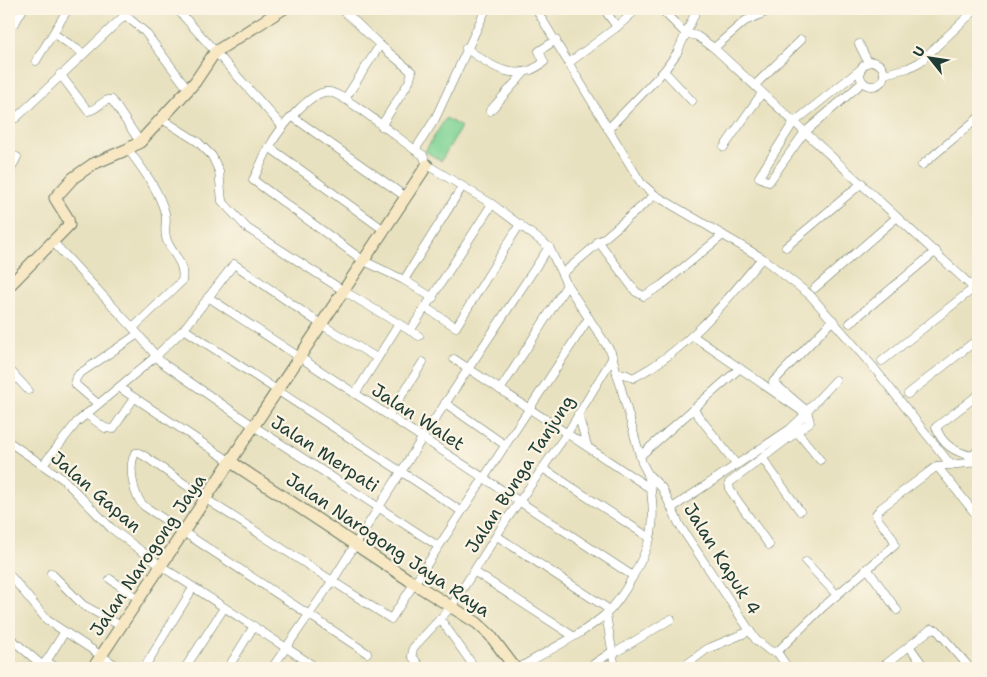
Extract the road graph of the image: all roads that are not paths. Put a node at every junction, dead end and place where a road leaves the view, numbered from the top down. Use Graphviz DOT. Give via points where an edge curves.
graph roads {
  1 [pos="23,9"];
  2 [pos="68,9"];
  3 [pos="177,9"];
  4 [pos="283,9"];
  5 [pos="342,9"];
  6 [pos="486,9"];
  7 [pos="604,9"];
  8 [pos="637,9"];
  9 [pos="661,9"];
  10 [pos="697,9"];
  11 [pos="976,9"];
  12 [pos="541,10"];
  13 [pos="766,12"];
  14 [pos="15,22"];
  15 [pos="617,27"];
  16 [pos="685,33"];
  17 [pos="57,36"];
  18 [pos="556,40"];
  19 [pos="802,40"];
  20 [pos="859,44"];
  21 [pos="380,45"];
  22 [pos="466,48"];
  23 [pos="714,48"];
  24 [pos="215,52"];
  25 [pos="83,53"];
  26 [pos="36,61"];
  27 [pos="570,62"];
  28 [pos="868,62"];
  29 [pos="861,69"];
  30 [pos="664,71"];
  31 [pos="60,74"];
  32 [pos="523,74"];
  33 [pos="884,74"];
  34 [pos="863,82"];
  35 [pos="755,85"];
  36 [pos="188,89"];
  37 [pos="762,93"];
  38 [pos="345,99"];
  39 [pos="692,101"];
  40 [pos="490,111"];
  41 [pos="9,116"];
  42 [pos="293,117"];
  43 [pos="978,118"];
  44 [pos="162,119"];
  45 [pos="793,123"];
  46 [pos="381,126"];
  47 [pos="283,127"];
  48 [pos="608,129"];
  49 [pos="804,133"];
  50 [pos="140,142"];
  51 [pos="269,147"];
  52 [pos="724,147"];
  53 [pos="128,149"];
  54 [pos="415,150"];
  55 [pos="17,156"];
  56 [pos="427,165"];
  57 [pos="922,165"];
  58 [pos="9,173"];
  59 [pos="862,183"];
  60 [pos="462,187"];
  61 [pos="655,195"];
  62 [pos="406,197"];
  63 [pos="492,204"];
  64 [pos="896,218"];
  65 [pos="520,224"];
  66 [pos="384,230"];
  67 [pos="723,235"];
  68 [pos="598,241"];
  69 [pos="53,242"];
  70 [pos="549,247"];
  71 [pos="786,248"];
  72 [pos="936,251"];
  73 [pos="762,258"];
  74 [pos="364,261"];
  75 [pos="562,274"];
  76 [pos="404,280"];
  77 [pos="10,282"];
  78 [pos="566,285"];
  79 [pos="814,288"];
  80 [pos="976,290"];
  81 [pos="344,291"];
  82 [pos="208,297"];
  83 [pos="433,298"];
  84 [pos="426,308"];
  85 [pos="589,318"];
  86 [pos="833,320"];
  87 [pos="850,323"];
  88 [pos="399,324"];
  89 [pos="322,325"];
  90 [pos="184,329"];
  91 [pos="135,331"];
  92 [pos="410,331"];
  93 [pos="419,336"];
  94 [pos="693,336"];
  95 [pos="978,338"];
  96 [pos="155,357"];
  97 [pos="613,357"];
  98 [pos="300,358"];
  99 [pos="377,358"];
  100 [pos="454,359"];
  101 [pos="882,361"];
  102 [pos="423,362"];
  103 [pos="468,368"];
  104 [pos="740,368"];
  105 [pos="9,369"];
  106 [pos="617,374"];
  107 [pos="836,380"];
  108 [pos="120,388"];
  109 [pos="28,390"];
  110 [pos="500,390"];
  111 [pos="278,392"];
  112 [pos="355,394"];
  113 [pos="908,394"];
  114 [pos="978,395"];
  115 [pos="134,398"];
  116 [pos="445,403"];
  117 [pos="98,404"];
  118 [pos="529,409"];
  119 [pos="693,409"];
  120 [pos="807,410"];
  121 [pos="86,414"];
  122 [pos="578,414"];
  123 [pos="389,415"];
  124 [pos="255,427"];
  125 [pos="568,432"];
  126 [pos="798,433"];
  127 [pos="423,437"];
  128 [pos="9,442"];
  129 [pos="505,445"];
  130 [pos="586,445"];
  131 [pos="978,450"];
  132 [pos="640,456"];
  133 [pos="763,459"];
  134 [pos="820,460"];
  135 [pos="231,462"];
  136 [pos="978,462"];
  137 [pos="736,464"];
  138 [pos="951,464"];
  139 [pos="43,465"];
  140 [pos="937,466"];
  141 [pos="544,469"];
  142 [pos="401,472"];
  143 [pos="648,474"];
  144 [pos="484,476"];
  145 [pos="651,489"];
  146 [pos="206,499"];
  147 [pos="520,502"];
  148 [pos="379,507"];
  149 [pos="672,508"];
  150 [pos="461,511"];
  151 [pos="800,511"];
  152 [pos="978,518"];
  153 [pos="185,532"];
  154 [pos="497,536"];
  155 [pos="650,538"];
  156 [pos="355,544"];
  157 [pos="769,545"];
  158 [pos="438,546"];
  159 [pos="806,562"];
  160 [pos="162,566"];
  161 [pos="867,568"];
  162 [pos="475,572"];
  163 [pos="51,573"];
  164 [pos="9,574"];
  165 [pos="633,576"];
  166 [pos="110,578"];
  167 [pos="333,580"];
  168 [pos="415,584"];
  169 [pos="193,588"];
  170 [pos="838,596"];
  171 [pos="140,599"];
  172 [pos="452,607"];
  173 [pos="224,608"];
  174 [pos="897,610"];
  175 [pos="608,612"];
  176 [pos="310,615"];
  177 [pos="671,619"];
  178 [pos="441,620"];
  179 [pos="121,626"];
  180 [pos="254,626"];
  181 [pos="750,631"];
  182 [pos="64,633"];
  183 [pos="573,636"];
  184 [pos="9,637"];
  185 [pos="909,646"];
  186 [pos="286,647"];
  187 [pos="777,652"];
  188 [pos="368,653"];
  189 [pos="613,653"];
  190 [pos="101,656"];
  191 [pos="44,665"];
  192 [pos="314,667"];
  193 [pos="57,668"];
  194 [pos="93,668"];
  195 [pos="120,668"];
  196 [pos="144,668"];
  197 [pos="185,668"];
  198 [pos="228,668"];
  199 [pos="272,668"];
  200 [pos="420,668"];
  201 [pos="475,668"];
  202 [pos="515,668"];
  203 [pos="519,668"];
  204 [pos="588,668"];
  205 [pos="614,668"];
  206 [pos="682,668"];
  207 [pos="788,668"];
  208 [pos="882,668"];
  209 [pos="926,668"];
  210 [pos="970,668"];
  1 -- 14 [label="street"];
  2 -- 26 [label="street"];
  3 -- 24 [label="street"];
  4 -- 24 [label="street"];
  5 -- 21 [label="street"];
  6 -- 22 [label="street"];
  7 -- 15 [label="street"];
  8 -- 15 [label="street"];
  9 -- 16 [label="street"];
  10 -- 16 [label="street"];
  11 -- 33 [label="street" via="920,62"];
  12 -- 18 [label="street"];
  13 -- 23 [label="street" via="745,22"];
  15 -- 27 [label="street"];
  16 -- 23 [label="street" via="697,36"];
  16 -- 30 [label="street" via="677,53"];
  17 -- 25 [label="street"];
  18 -- 27 [label="street"];
  18 -- 32 [label="street" via="539,51 544,62"];
  19 -- 35 [label="street"];
  20 -- 28 [label="street"];
  21 -- 38 [label="street"];
  21 -- 46 [label="street" via="412,72 410,82"];
  22 -- 32 [label="street" via="493,66"];
  22 -- 54 [label="street" via="435,119"];
  23 -- 35 [label="street"];
  24 -- 36 [label="street"];
  24 -- 47 [label="street"];
  25 -- 31 [label="street"];
  25 -- 36 [label="street" via="125,15 145,32"];
  27 -- 48 [label="street"];
  28 -- 29 [label="street"];
  28 -- 33 [label="street" via="880,64"];
  29 -- 34 [label="street"];
  29 -- 45 [label="street"];
  30 -- 39 [label="street"];
  30 -- 48 [label="street"];
  31 -- 41 [label="street" via="16,118"];
  31 -- 50 [label="street" via="88,111 105,100 112,100"];
  32 -- 40 [label="street"];
  33 -- 34 [label="street" via="877,85"];
  34 -- 49 [label="street"];
  35 -- 37 [label="street"];
  36 -- 44 [label="street"];
  37 -- 45 [label="street"];
  37 -- 52 [label="street"];
  38 -- 42 [label="street" via="328,91 314,96"];
  38 -- 46 [label="street"];
  42 -- 47 [label="street"];
  42 -- 62 [label="street"];
  43 -- 57 [label="street"];
  44 -- 50 [label="street"];
  44 -- 81 [label="street" via="198,142 212,156 219,171 222,201 247,228"];
  45 -- 49 [label="street"];
  45 -- 49 [label="street" via="759,177 769,182"];
  46 -- 54 [label="street"];
  47 -- 51 [label="street"];
  48 -- 61 [label="street" via="641,183"];
  49 -- 59 [label="street"];
  50 -- 53 [label="street"];
  51 -- 66 [label="street"];
  51 -- 74 [label="street" via="253,180"];
  53 -- 69 [label="street" via="93,164 56,195 56,201 69,222"];
  53 -- 91 [label="street" via="157,189 166,216 164,230 182,265 183,274 182,281"];
  54 -- 56 [label="street" via="423,155"];
  55 -- 58 [label="street"];
  56 -- 60 [label="street"];
  56 -- 62 [label="street, Jalan Narogong Jaya"];
  59 -- 64 [label="street"];
  59 -- 71 [label="street"];
  60 -- 63 [label="street"];
  60 -- 76 [label="street"];
  61 -- 67 [label="street"];
  61 -- 68 [label="street"];
  62 -- 66 [label="street, Jalan Narogong Jaya"];
  63 -- 65 [label="street"];
  63 -- 83 [label="street"];
  64 -- 72 [label="street"];
  64 -- 79 [label="street"];
  65 -- 70 [label="street"];
  65 -- 84 [label="street" via="456,327"];
  66 -- 74 [label="street, Jalan Narogong Jaya"];
  67 -- 68 [label="street" via="644,296 636,292"];
  67 -- 73 [label="street"];
  68 -- 75 [label="street"];
  69 -- 77 [label="street"];
  69 -- 91 [label="street, Jalan Merpati"];
  70 -- 75 [label="street"];
  70 -- 103 [label="street"];
  72 -- 80 [label="street"];
  72 -- 87 [label="street"];
  73 -- 86 [label="street" via="810,294"];
  73 -- 94 [label="street"];
  74 -- 76 [label="street"];
  74 -- 81 [label="street, Jalan Narogong Jaya"];
  75 -- 78 [label="street"];
  76 -- 83 [label="street"];
  78 -- 85 [label="street"];
  78 -- 110 [label="street"];
  80 -- 101 [label="street"];
  81 -- 88 [label="street"];
  81 -- 89 [label="street, Jalan Narogong Jaya"];
  82 -- 89 [label="street" via="234,264"];
  82 -- 90 [label="street"];
  82 -- 98 [label="street, Jalan Walet"];
  83 -- 84 [label="street"];
  84 -- 92 [label="street"];
  85 -- 97 [label="street"];
  85 -- 118 [label="street"];
  86 -- 120 [label="street" via="773,382"];
  86 -- 138 [label="street"];
  88 -- 92 [label="street"];
  88 -- 99 [label="street"];
  89 -- 98 [label="street, Jalan Narogong Jaya"];
  89 -- 99 [label="street"];
  90 -- 96 [label="street"];
  90 -- 111 [label="street"];
  91 -- 96 [label="street, Jalan Merpati"];
  91 -- 117 [label="street" via="75,380 76,385"];
  92 -- 93 [label="street"];
  94 -- 104 [label="street"];
  94 -- 106 [label="street" via="671,356 633,378"];
  95 -- 113 [label="street"];
  96 -- 108 [label="street"];
  96 -- 124 [label="street, Jalan Merpati"];
  97 -- 106 [label="street"];
  97 -- 122 [label="street, Jalan Bunga Tanjung"];
  98 -- 111 [label="street, Jalan Narogong Jaya"];
  98 -- 112 [label="street, Jalan Walet"];
  99 -- 112 [label="street"];
  100 -- 103 [label="street"];
  102 -- 123 [label="street"];
  103 -- 110 [label="street"];
  103 -- 116 [label="street"];
  104 -- 119 [label="street"];
  104 -- 137 [label="street" via="806,414"];
  105 -- 109 [label="street"];
  106 -- 132 [label="street"];
  107 -- 120 [label="street"];
  108 -- 115 [label="street"];
  108 -- 117 [label="street"];
  110 -- 118 [label="street"];
  111 -- 124 [label="street, Jalan Narogong Jaya"];
  111 -- 142 [label="street"];
  112 -- 123 [label="street, Jalan Walet"];
  114 -- 131 [label="street" via="936,427 948,447 972,456"];
  115 -- 121 [label="street" via="113,430"];
  115 -- 135 [label="street"];
  116 -- 127 [label="street"];
  116 -- 129 [label="street"];
  117 -- 121 [label="street"];
  118 -- 125 [label="street"];
  118 -- 129 [label="street"];
  119 -- 132 [label="street"];
  119 -- 137 [label="street"];
  120 -- 126 [label="street" via="810,422"];
  121 -- 139 [label="street"];
  122 -- 125 [label="street, Jalan Bunga Tanjung"];
  122 -- 130 [label="street"];
  123 -- 127 [label="street, Jalan Walet"];
  124 -- 135 [label="street, Jalan Narogong Jaya"];
  124 -- 148 [label="street, Jalan Merpati"];
  125 -- 130 [label="street"];
  125 -- 141 [label="street, Jalan Bunga Tanjung"];
  126 -- 133 [label="street"];
  126 -- 134 [label="street"];
  127 -- 142 [label="street"];
  127 -- 144 [label="street, Jalan Walet"];
  128 -- 139 [label="street, Jalan Gapan"];
  129 -- 144 [label="street"];
  130 -- 145 [label="street"];
  132 -- 143 [label="street"];
  133 -- 151 [label="street"];
  133 -- 157 [label="street" via="730,482 728,488"];
  135 -- 146 [label="street, Jalan Narogong Jaya"];
  135 -- 156 [label="street, Jalan Narogong Jaya Raya"];
  136 -- 138 [label="street"];
  137 -- 149 [label="street"];
  138 -- 140 [label="street"];
  139 -- 160 [label="street, Jalan Gapan" via="63,479 111,528"];
  140 -- 152 [label="street"];
  140 -- 161 [label="street" via="876,514 895,545"];
  141 -- 147 [label="street, Jalan Bunga Tanjung"];
  141 -- 155 [label="street"];
  142 -- 148 [label="street"];
  142 -- 150 [label="street"];
  143 -- 145 [label="street"];
  143 -- 149 [label="street, Jalan Kapuk 4" via="662,488"];
  144 -- 147 [label="street, Jalan Walet"];
  144 -- 150 [label="street"];
  145 -- 155 [label="street"];
  146 -- 153 [label="street, Jalan Narogong Jaya"];
  146 -- 153 [label="street" via="139,452 133,458 131,468 140,502"];
  146 -- 167 [label="street"];
  147 -- 154 [label="street, Jalan Bunga Tanjung"];
  147 -- 165 [label="street, Jalan Walet"];
  148 -- 156 [label="street"];
  148 -- 158 [label="street, Jalan Merpati"];
  149 -- 181 [label="street, Jalan Kapuk 4" via="680,526"];
  150 -- 158 [label="street"];
  153 -- 160 [label="street, Jalan Narogong Jaya"];
  153 -- 176 [label="street"];
  154 -- 162 [label="street, Jalan Bunga Tanjung"];
  154 -- 175 [label="street"];
  155 -- 165 [label="street"];
  156 -- 167 [label="street"];
  156 -- 168 [label="street, Jalan Narogong Jaya Raya"];
  158 -- 168 [label="street"];
  159 -- 170 [label="street"];
  160 -- 169 [label="street, Jalan Gapan"];
  160 -- 171 [label="street, Jalan Narogong Jaya"];
  161 -- 170 [label="street"];
  161 -- 174 [label="street"];
  162 -- 172 [label="street, Jalan Bunga Tanjung"];
  162 -- 183 [label="street"];
  163 -- 179 [label="street" via="83,605"];
  164 -- 182 [label="street" via="47,620"];
  165 -- 175 [label="street"];
  166 -- 171 [label="street"];
  167 -- 168 [label="street" via="391,619"];
  167 -- 176 [label="street"];
  168 -- 172 [label="street, Jalan Narogong Jaya Raya"];
  169 -- 173 [label="street, Jalan Gapan"];
  169 -- 196 [label="street"];
  170 -- 187 [label="street" via="823,606"];
  171 -- 179 [label="street, Jalan Narogong Jaya"];
  172 -- 178 [label="street, Jalan Bunga Tanjung"];
  172 -- 202 [label="street, Jalan Narogong Jaya Raya" via="477,622"];
  173 -- 180 [label="street, Jalan Gapan"];
  173 -- 197 [label="street"];
  175 -- 183 [label="street"];
  175 -- 189 [label="street"];
  176 -- 186 [label="street"];
  176 -- 188 [label="street"];
  177 -- 189 [label="street"];
  178 -- 200 [label="street, Jalan Bunga Tanjung" via="413,648 412,656"];
  178 -- 201 [label="street"];
  179 -- 190 [label="street, Jalan Narogong Jaya"];
  180 -- 186 [label="street, Jalan Gapan"];
  180 -- 198 [label="street"];
  181 -- 187 [label="street, Jalan Kapuk 4" via="756,640"];
  181 -- 206 [label="street" via="707,649"];
  182 -- 190 [label="street"];
  182 -- 191 [label="street"];
  183 -- 203 [label="street"];
  184 -- 191 [label="street"];
  185 -- 208 [label="street"];
  185 -- 209 [label="street"];
  185 -- 210 [label="street" via="931,629 937,630"];
  186 -- 192 [label="street, Jalan Gapan"];
  186 -- 199 [label="street"];
  187 -- 207 [label="street"];
  189 -- 204 [label="street"];
  189 -- 205 [label="street"];
  190 -- 194 [label="street, Jalan Narogong Jaya"];
  190 -- 195 [label="street"];
  191 -- 193 [label="street"];
}
